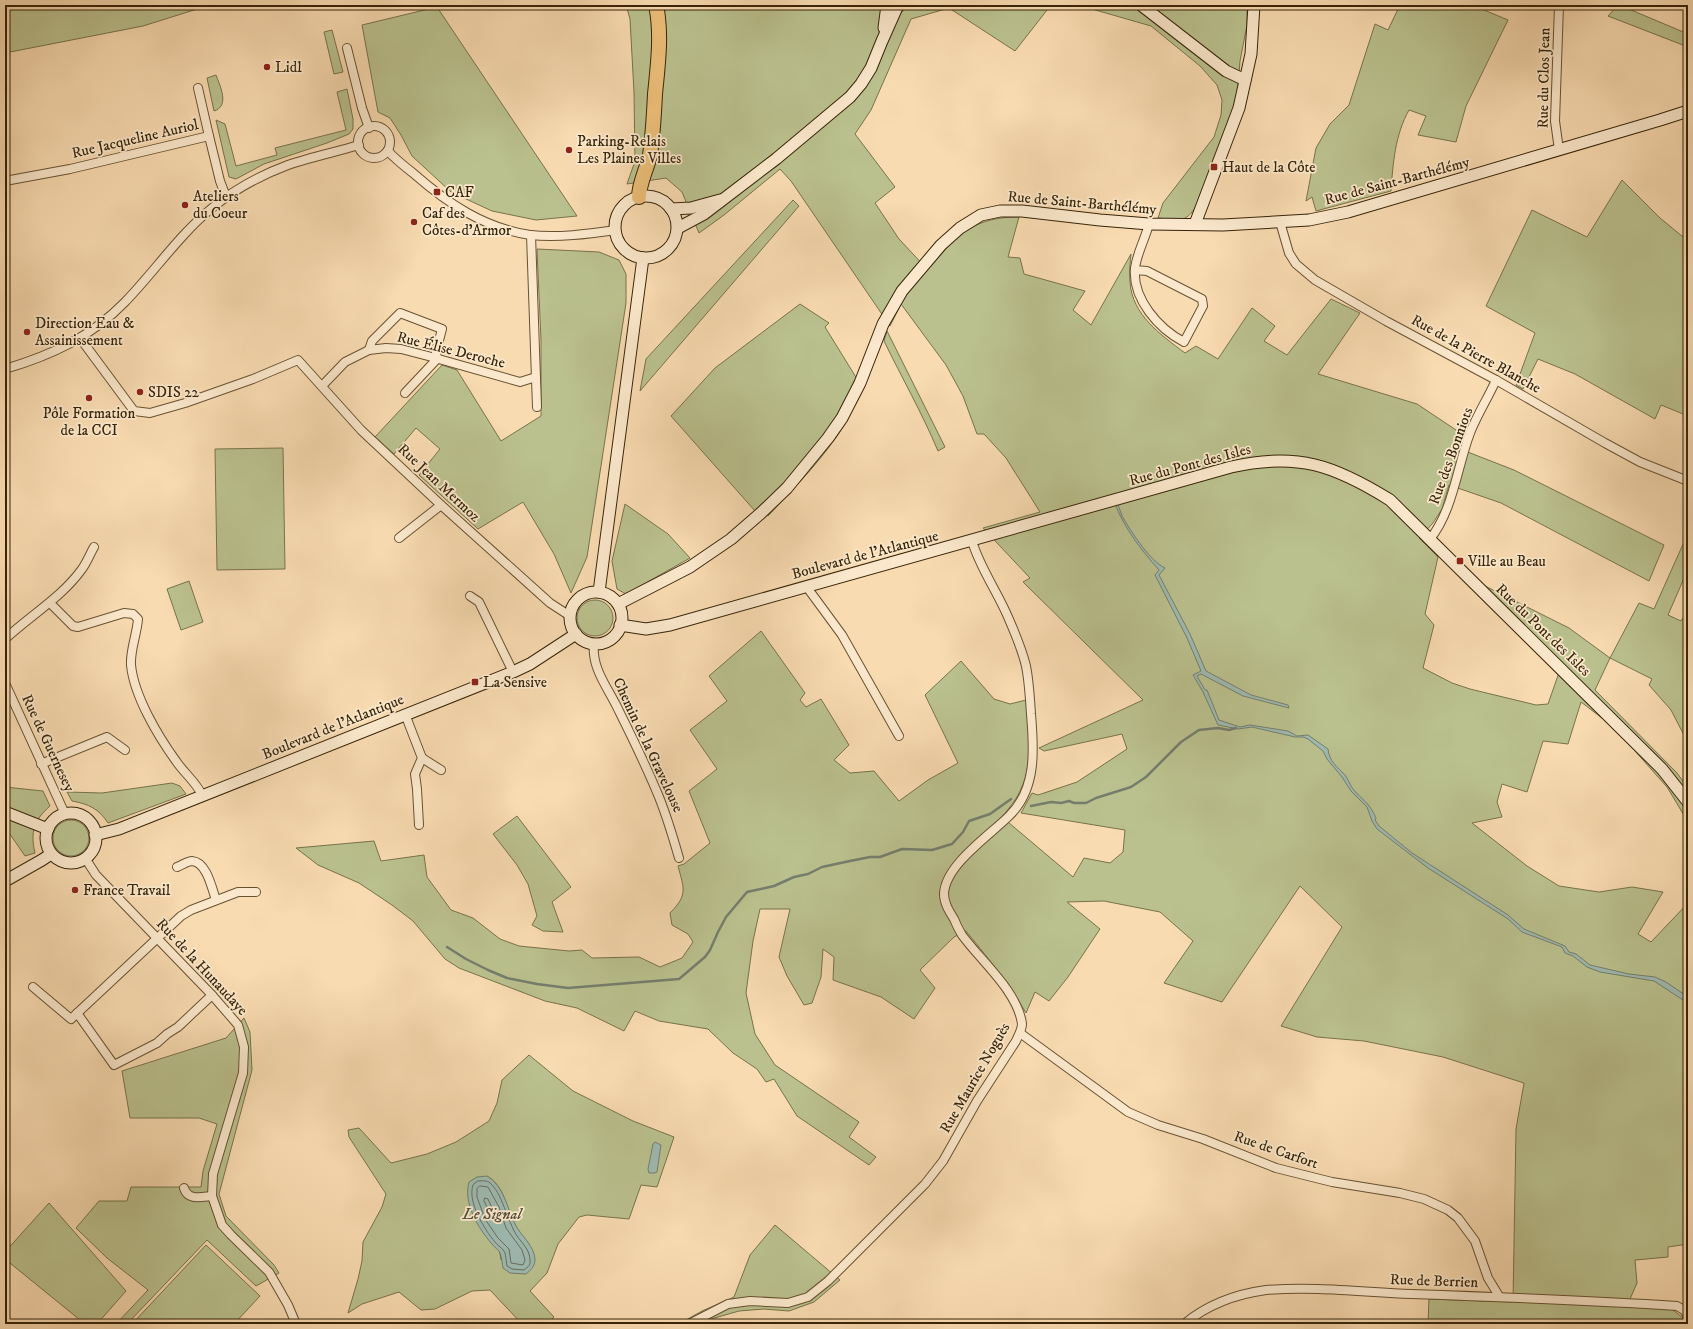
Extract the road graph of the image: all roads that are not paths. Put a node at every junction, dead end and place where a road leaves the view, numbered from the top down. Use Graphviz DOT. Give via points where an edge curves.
graph roads {
  1 [pos="656,5"];
  2 [pos="887,5"];
  3 [pos="898,5"];
  4 [pos="1141,5"];
  5 [pos="1254,5"];
  6 [pos="1559,5"];
  7 [pos="882,41"];
  8 [pos="347,48"];
  9 [pos="1245,80"];
  10 [pos="198,88"];
  11 [pos="1688,111"];
  12 [pos="369,128"];
  13 [pos="209,136"];
  14 [pos="359,145"];
  15 [pos="388,150"];
  16 [pos="1559,150"];
  17 [pos="5,181"];
  18 [pos="639,196"];
  19 [pos="226,197"];
  20 [pos="722,200"];
  21 [pos="671,209"];
  22 [pos="1280,222"];
  23 [pos="1149,224"];
  24 [pos="1195,224"];
  25 [pos="678,228"];
  26 [pos="616,230"];
  27 [pos="531,235"];
  28 [pos="643,258"];
  29 [pos="1135,270"];
  30 [pos="80,338"];
  31 [pos="369,350"];
  32 [pos="437,359"];
  33 [pos="5,369"];
  34 [pos="536,377"];
  35 [pos="1496,380"];
  36 [pos="322,386"];
  37 [pos="405,394"];
  38 [pos="537,407"];
  39 [pos="1688,481"];
  40 [pos="1117,500"];
  41 [pos="441,505"];
  42 [pos="399,538"];
  43 [pos="1430,539"];
  44 [pos="972,541"];
  45 [pos="94,547"];
  46 [pos="806,586"];
  47 [pos="599,592"];
  48 [pos="470,596"];
  49 [pos="50,603"];
  50 [pos="618,604"];
  51 [pos="570,616"];
  52 [pos="620,625"];
  53 [pos="576,634"];
  54 [pos="5,639"];
  55 [pos="594,643"];
  56 [pos="513,672"];
  57 [pos="5,683"];
  58 [pos="405,714"];
  59 [pos="899,736"];
  60 [pos="126,750"];
  61 [pos="422,758"];
  62 [pos="41,764"];
  63 [pos="441,770"];
  64 [pos="202,795"];
  65 [pos="1688,802"];
  66 [pos="5,812"];
  67 [pos="65,814"];
  68 [pos="419,825"];
  69 [pos="48,829"];
  70 [pos="95,835"];
  71 [pos="51,854"];
  72 [pos="85,858"];
  73 [pos="679,858"];
  74 [pos="177,867"];
  75 [pos="5,881"];
  76 [pos="256,892"];
  77 [pos="216,900"];
  78 [pos="157,938"];
  79 [pos="33,987"];
  80 [pos="212,995"];
  81 [pos="77,1013"];
  82 [pos="1020,1033"];
  83 [pos="184,1188"];
  84 [pos="212,1196"];
  85 [pos="1499,1296"];
  86 [pos="1688,1316"];
  87 [pos="296,1324"];
  88 [pos="689,1324"];
  89 [pos="1184,1324"];
  1 -- 18 [label="highway" via="659,46 653,124 650,155"];
  2 -- 7 [label="main road"];
  3 -- 7 [label="main road"];
  4 -- 9 [label="main road" via="1220,66"];
  5 -- 9 [label="main road" via="1251,54"];
  6 -- 16 [label="street, Rue du Clos Jean" via="1555,121"];
  7 -- 20 [label="main road" via="871,68 850,97"];
  8 -- 12 [label="street"];
  9 -- 24 [label="main road" via="1239,108"];
  10 -- 13 [label="street"];
  11 -- 16 [label="main road, Rue de Saint-Barthélémy"];
  12 -- 14 [label="street" via="360,136"];
  12 -- 15 [label="street" via="380,128 388,135"];
  13 -- 17 [label="street, Rue Jacqueline Auriol" via="70,169"];
  13 -- 19 [label="street, Rue Jacqueline Auriol"];
  14 -- 15 [label="street" via="360,150 369,157 379,157"];
  14 -- 19 [label="street" via="290,164 261,176"];
  15 -- 27 [label="street" via="451,204 493,225"];
  16 -- 22 [label="main road, Rue de Saint-Barthélémy" via="1348,212 1308,220"];
  18 -- 21 [label="main road" via="659,198"];
  18 -- 26 [label="main road" via="621,209 616,221"];
  19 -- 30 [label="street" via="196,222 119,308"];
  20 -- 21 [label="main road" via="691,208"];
  20 -- 25 [label="main road" via="704,214"];
  21 -- 25 [label="main road"];
  22 -- 24 [label="main road, Rue de Saint-Barthélémy"];
  22 -- 35 [label="street, Rue de la Pierre Blanche" via="1288,253 1296,264 1316,280"];
  23 -- 24 [label="main road, Rue de Saint-Barthélémy"];
  23 -- 29 [label="street"];
  23 -- 50 [label="main road, Rue de Saint-Barthélémy" via="1022,210 980,215 960,228 941,245 902,291 883,324 860,383 842,418 787,488 731,539 690,567"];
  25 -- 28 [label="main road" via="674,242 668,249 656,256"];
  26 -- 27 [label="street" via="572,235"];
  26 -- 28 [label="main road" via="622,246 635,256"];
  27 -- 34 [label="street"];
  28 -- 47 [label="main road"];
  29 -- 29 [label="street" via="1136,282 1148,311 1172,336 1184,342 1203,306 1202,299 1146,271"];
  30 -- 33 [label="street" via="45,356"];
  30 -- 36 [label="street, Rue Jean Mermoz" via="134,411 150,413 185,403 298,360"];
  31 -- 32 [label="street, Rue Élise Deroche" via="401,349"];
  31 -- 32 [label="street" via="372,341 400,313 442,329 436,352"];
  31 -- 36 [label="street, Rue Élise Deroche" via="345,362"];
  32 -- 34 [label="street, Rue Élise Deroche" via="520,382"];
  32 -- 37 [label="street"];
  34 -- 38 [label="street"];
  35 -- 39 [label="street, Rue de la Pierre Blanche" via="1640,462"];
  35 -- 43 [label="street, Rue des Bonniots" via="1471,431 1447,511"];
  36 -- 41 [label="street, Rue Jean Mermoz" via="361,430"];
  40 -- 43 [label="main road, Rue du Pont des Isles" via="1253,462 1283,460 1341,472 1363,483 1390,500"];
  40 -- 44 [label="main road, Boulevard de l'Atlantique"];
  41 -- 42 [label="street"];
  41 -- 51 [label="street, Rue Jean Mermoz" via="550,603"];
  43 -- 65 [label="main road, Rue du Pont des Isles" via="1662,769"];
  44 -- 46 [label="main road, Boulevard de l'Atlantique"];
  44 -- 82 [label="street, Rue Maurice Noguès" via="976,554 1008,616 1026,666 1034,760 1030,780 1020,801 1010,815 957,865 946,881 944,894 947,907 962,934 1019,1010 1022,1026"];
  45 -- 49 [label="street" via="83,568"];
  46 -- 52 [label="main road, Boulevard de l'Atlantique" via="670,625 646,629"];
  46 -- 59 [label="street" via="842,635"];
  47 -- 50 [label="main road" via="606,594"];
  47 -- 51 [label="main road" via="583,595 576,601"];
  48 -- 56 [label="street" via="479,602"];
  49 -- 54 [label="street"];
  49 -- 64 [label="street" via="68,622 78,627 124,613 133,614 138,619 131,666 142,701 156,730"];
  50 -- 52 [label="main road" via="621,610"];
  51 -- 53 [label="main road" via="570,623"];
  52 -- 55 [label="main road" via="617,633 610,639"];
  53 -- 55 [label="main road" via="587,642"];
  53 -- 56 [label="main road, Boulevard de l'Atlantique"];
  55 -- 73 [label="street, Chemin de la Gravelouse" via="597,668 659,796"];
  56 -- 58 [label="main road, Boulevard de l'Atlantique"];
  57 -- 62 [label="street, Rue de Guernesey"];
  58 -- 61 [label="street"];
  58 -- 64 [label="main road, Boulevard de l'Atlantique"];
  60 -- 62 [label="street" via="107,737"];
  61 -- 63 [label="street"];
  61 -- 68 [label="street" via="414,774"];
  62 -- 67 [label="street, Rue de Guernesey"];
  64 -- 70 [label="main road, Boulevard de l'Atlantique" via="119,829"];
  66 -- 69 [label="main road"];
  67 -- 69 [label="main road" via="58,817"];
  67 -- 70 [label="main road" via="84,818 93,827"];
  69 -- 71 [label="main road" via="46,842"];
  70 -- 72 [label="main road" via="94,848"];
  71 -- 72 [label="main road" via="57,859 71,863"];
  71 -- 75 [label="main road"];
  72 -- 78 [label="street, Rue de la Hunaudaye" via="96,875"];
  74 -- 77 [label="street" via="192,861 200,864 204,868"];
  76 -- 77 [label="street" via="238,892"];
  77 -- 78 [label="street" via="181,916"];
  78 -- 80 [label="street, Rue de la Hunaudaye"];
  78 -- 81 [label="street"];
  79 -- 81 [label="street" via="71,1019"];
  80 -- 81 [label="street" via="157,1043 114,1065"];
  80 -- 84 [label="street, Rue de la Hunaudaye" via="238,1026 242,1036 244,1061 243,1073 213,1174"];
  82 -- 85 [label="street, Rue de Carfort" via="1128,1112 1158,1125 1203,1139 1283,1170 1332,1182 1400,1193 1443,1207 1467,1228 1475,1241 1488,1278"];
  82 -- 88 [label="street, Rue Maurice Noguès" via="942,1161 925,1184 828,1281 808,1297 788,1303 750,1301 728,1304"];
  83 -- 84 [label="street" via="192,1197"];
  84 -- 87 [label="street, Rue de la Hunaudaye" via="222,1225 269,1272"];
  85 -- 86 [label="street, Rue de Berrien" via="1677,1306"];
  85 -- 89 [label="street, Rue de Berrien" via="1319,1289 1266,1290 1217,1303"];
}
